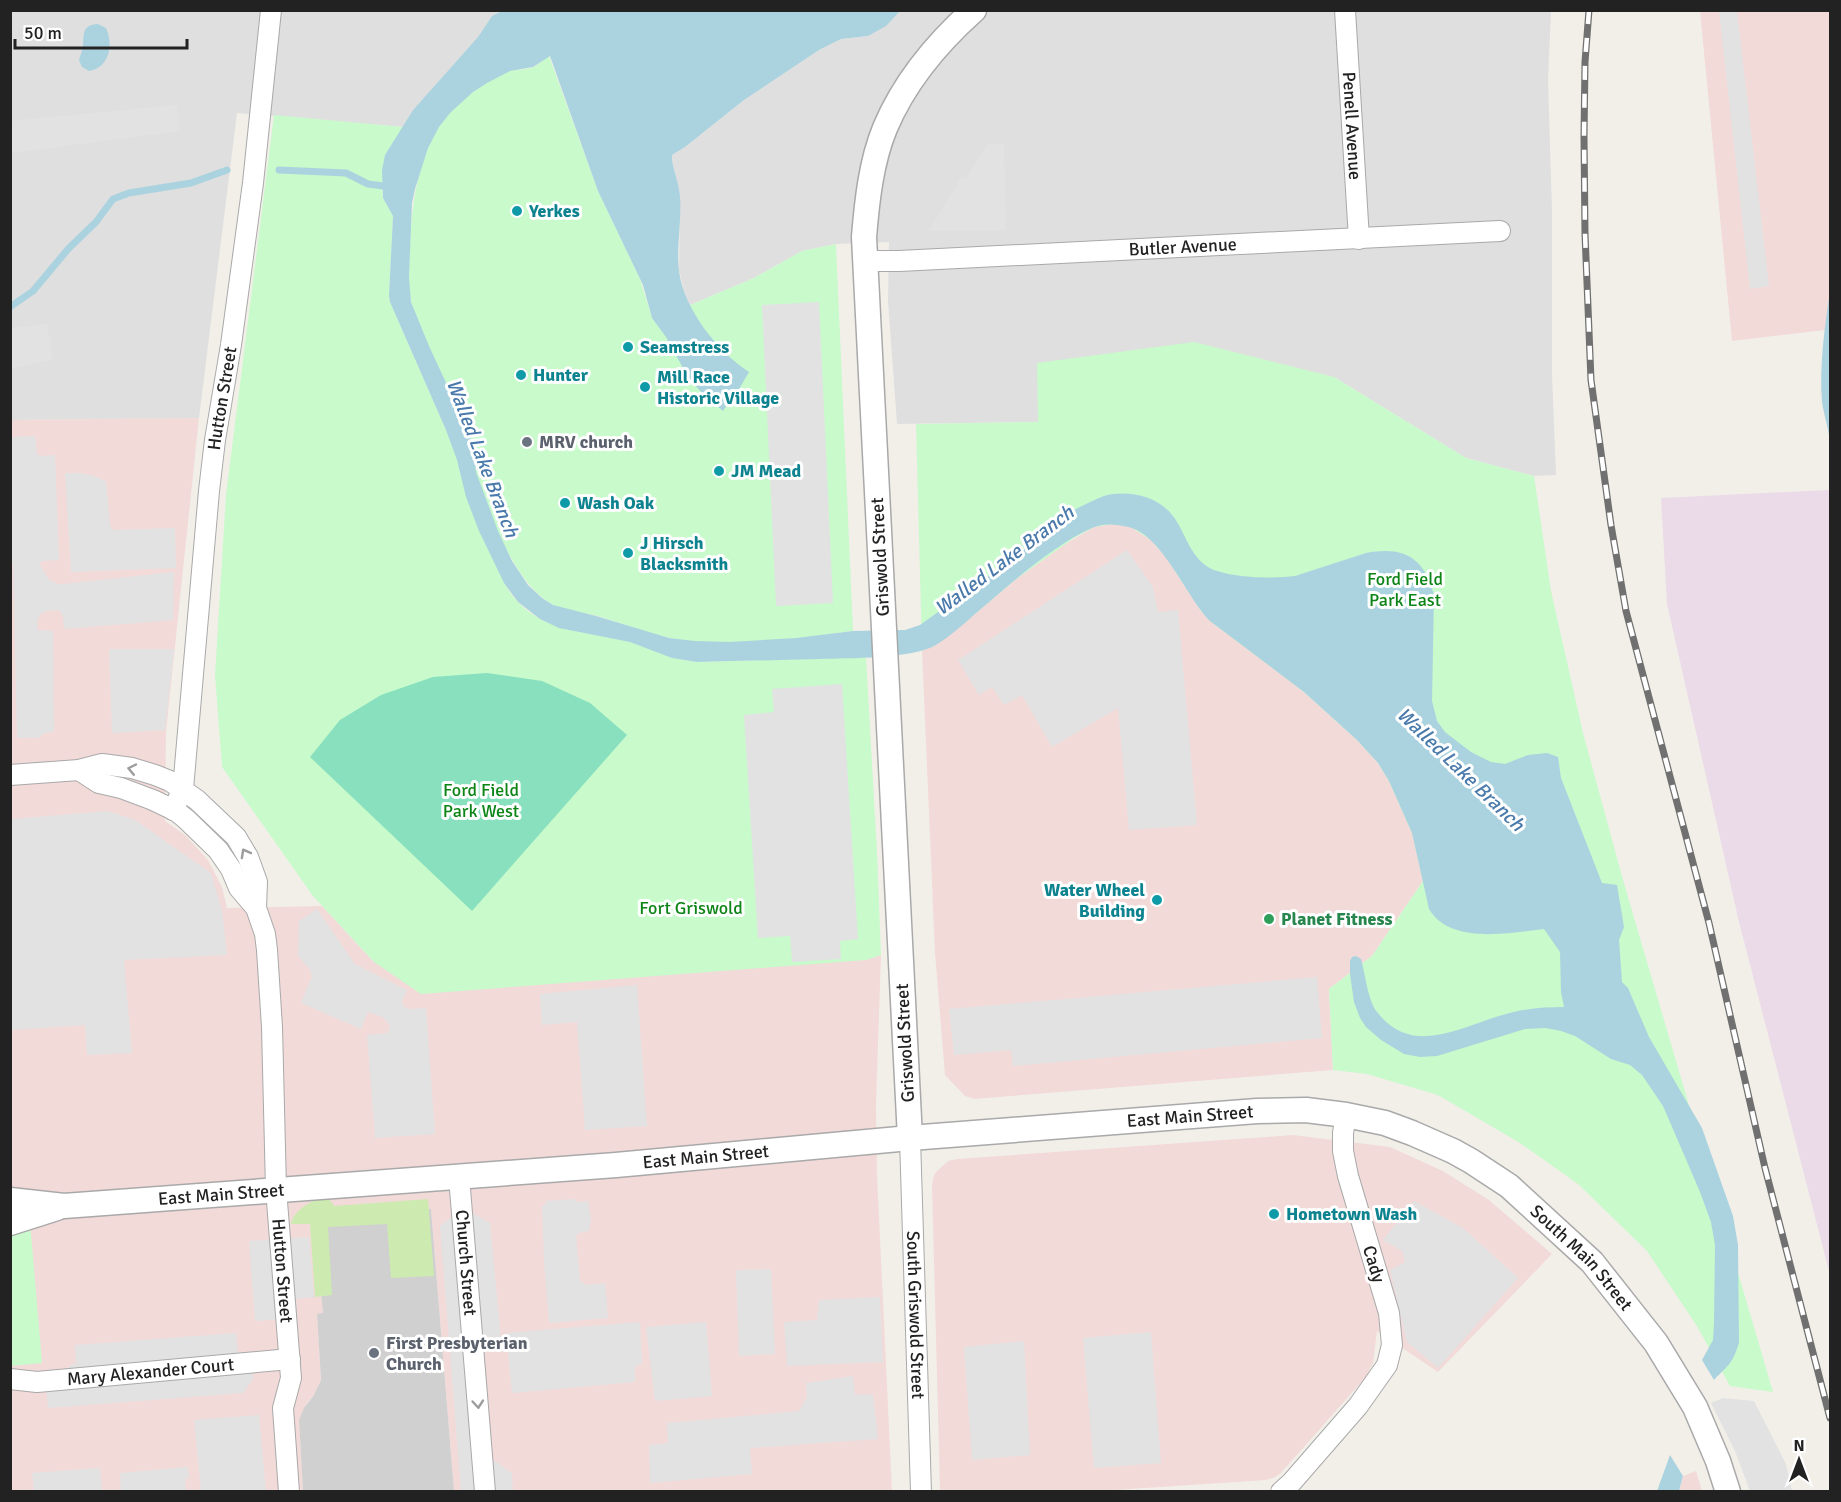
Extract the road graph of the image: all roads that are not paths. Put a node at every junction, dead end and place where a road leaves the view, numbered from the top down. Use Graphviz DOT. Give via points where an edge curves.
graph roads {
  1 [pos="271,10"];
  2 [pos="975,10"];
  3 [pos="1345,10"];
  4 [pos="1500,231"];
  5 [pos="1359,239"];
  6 [pos="865,261"];
  7 [pos="78,770"];
  8 [pos="10,776"];
  9 [pos="183,789"];
  10 [pos="173,810"];
  11 [pos="256,908"];
  12 [pos="1346,1115"];
  13 [pos="910,1138"];
  14 [pos="459,1177"];
  15 [pos="276,1189"];
  16 [pos="10,1200"];
  17 [pos="64,1206"];
  18 [pos="10,1223"];
  19 [pos="290,1359"];
  20 [pos="10,1379"];
  21 [pos="289,1491"];
  22 [pos="485,1491"];
  23 [pos="921,1491"];
  24 [pos="1281,1491"];
  25 [pos="1728,1491"];
  1 -- 9 [label="street, Hutton Street" via="253,183 209,491"];
  2 -- 6 [label="street, Griswold Street" via="921,68 885,128 867,198"];
  3 -- 5 [label="street, Penell Avenue"];
  4 -- 5 [label="street, Butler Avenue"];
  5 -- 6 [label="street, Butler Avenue"];
  6 -- 13 [label="street, Griswold Street"];
  7 -- 8 [label="street"];
  9 -- 7 [label="street, one-way" via="157,775 132,768 102,764"];
  7 -- 10 [label="street" via="99,783 132,791"];
  9 -- 10 [label="street, Hutton Street"];
  11 -- 9 [label="street, Hutton Street, one-way" via="258,882 236,837"];
  10 -- 11 [label="street, Hutton Street" via="218,850 239,888"];
  11 -- 15 [label="street, Hutton Street" via="267,951"];
  12 -- 13 [label="street, East Main Street" via="1306,1110 1257,1111"];
  12 -- 24 [label="street, Cady" via="1343,1151 1389,1313 1392,1345 1387,1365 1358,1406"];
  12 -- 25 [label="street, South Main Street" via="1412,1132 1471,1161 1509,1186 1592,1262 1656,1343 1695,1407"];
  13 -- 14 [label="street, East Main Street"];
  13 -- 23 [label="street, South Griswold Street"];
  14 -- 15 [label="street, East Main Street"];
  14 -- 22 [label="street, Church Street, one-way"];
  15 -- 17 [label="street, East Main Street"];
  15 -- 19 [label="street, Hutton Street"];
  16 -- 17 [label="street, East Main Street"];
  17 -- 18 [label="street, East Main Street"];
  19 -- 20 [label="street, Mary Alexander Court" via="37,1382"];
  19 -- 21 [label="street, Hutton Street" via="291,1378 283,1408"];
}
